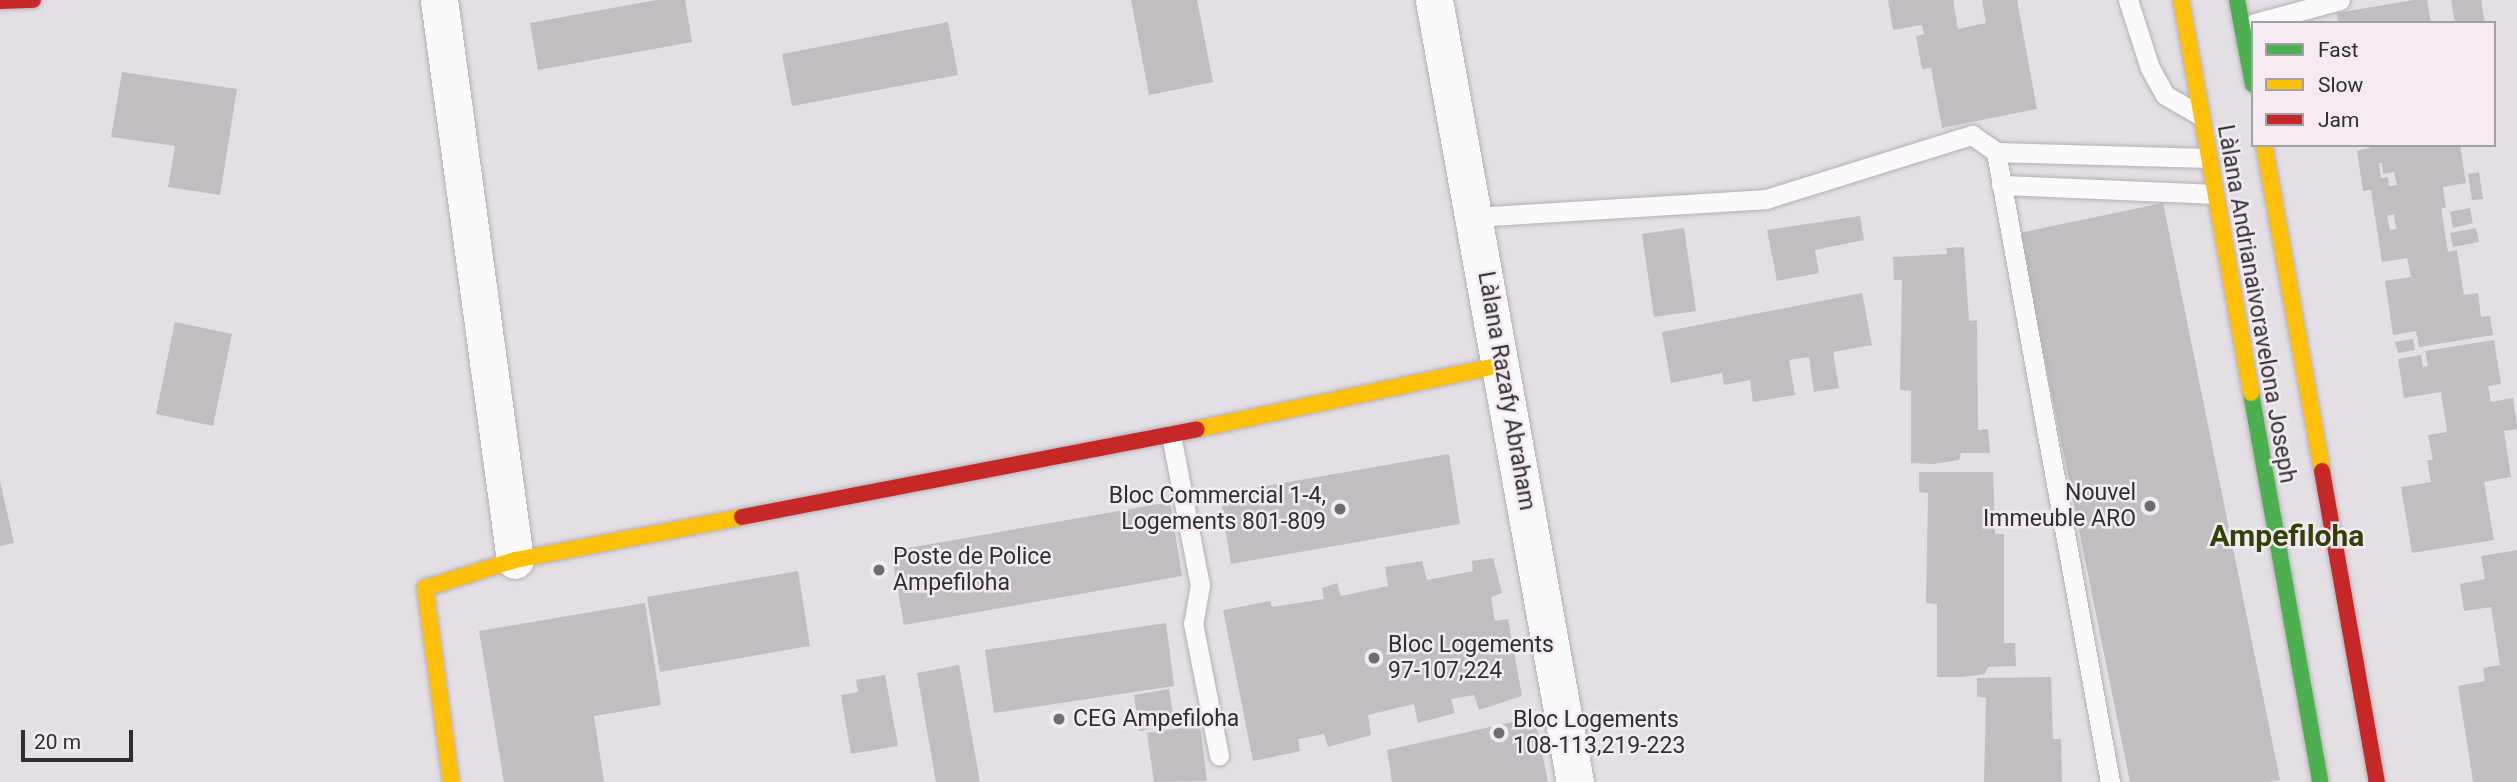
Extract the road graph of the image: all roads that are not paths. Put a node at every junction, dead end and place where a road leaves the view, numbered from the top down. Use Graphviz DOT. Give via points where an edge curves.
graph roads {
  1 [pos="33,0"];
  2 [pos="439,0"];
  3 [pos="1433,0"];
  4 [pos="2128,0"];
  5 [pos="2180,0"];
  6 [pos="2237,0"];
  7 [pos="2340,0"];
  8 [pos="0,1"];
  9 [pos="2261,21"];
  10 [pos="2250,24"];
  11 [pos="2251,44"];
  12 [pos="2199,115"];
  13 [pos="2264,147"];
  14 [pos="1996,152"];
  15 [pos="2207,158"];
  16 [pos="2001,185"];
  17 [pos="2213,194"];
  18 [pos="1475,217"];
  19 [pos="1502,365"];
  20 [pos="1171,436"];
  21 [pos="515,560"];
  22 [pos="1219,755"];
  23 [pos="451,782"];
  24 [pos="1575,782"];
  25 [pos="2110,782"];
  26 [pos="2320,782"];
  27 [pos="2377,782"];
  1 -- 8 [label="main road"];
  2 -- 21 [label="street"];
  3 -- 18 [label="street, Làlana Razafy Abraham"];
  4 -- 12 [label="lane" via="2150,68 2165,95"];
  5 -- 12 [label="main road, Làlana Andrianaivoravelona Joseph"];
  6 -- 10 [label="main road"];
  7 -- 9 [label="lane"];
  10 -- 11 [label="main road"];
  12 -- 15 [label="main road, Làlana Andrianaivoravelona Joseph"];
  13 -- 27 [label="main road, Làlana Andrianaivoravelona Joseph"];
  14 -- 15 [label="lane"];
  14 -- 16 [label="lane"];
  14 -- 18 [label="lane" via="1972,135 1766,199"];
  15 -- 17 [label="main road, Làlana Andrianaivoravelona Joseph"];
  16 -- 17 [label="lane"];
  16 -- 25 [label="lane"];
  17 -- 26 [label="main road, Làlana Andrianaivoravelona Joseph"];
  18 -- 19 [label="street, Làlana Razafy Abraham"];
  19 -- 20 [label="main road"];
  19 -- 24 [label="street, Làlana Razafy Abraham"];
  20 -- 21 [label="main road"];
  20 -- 22 [label="lane" via="1200,585 1193,623"];
  21 -- 23 [label="main road" via="425,588"];
}
